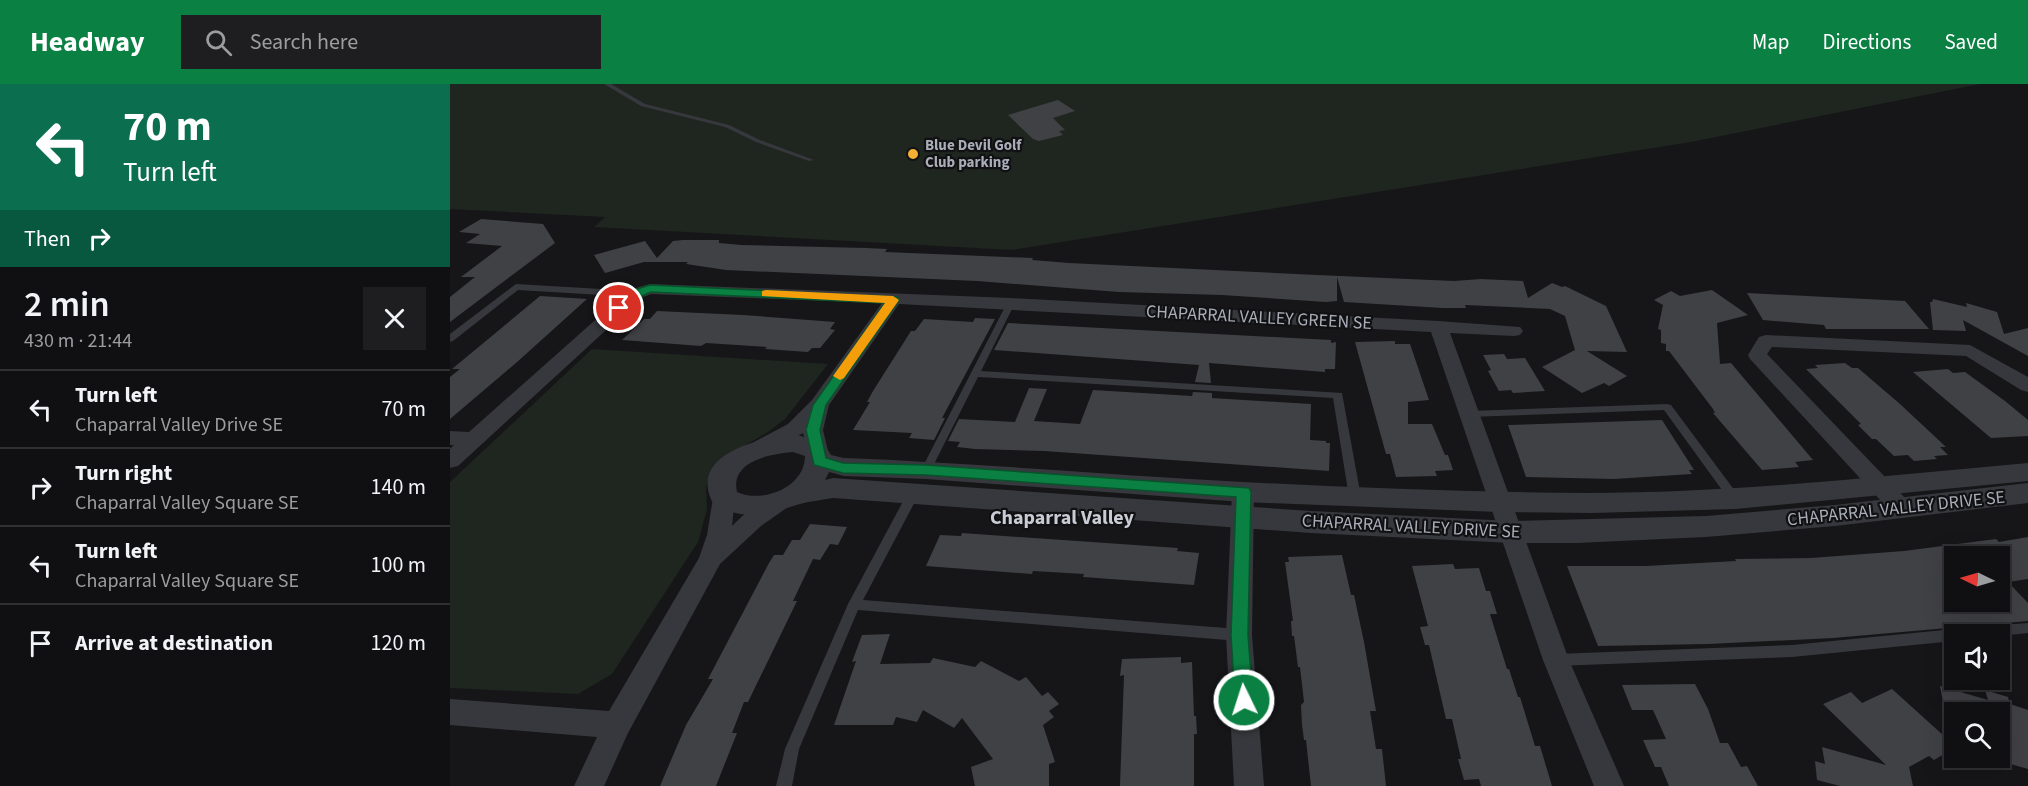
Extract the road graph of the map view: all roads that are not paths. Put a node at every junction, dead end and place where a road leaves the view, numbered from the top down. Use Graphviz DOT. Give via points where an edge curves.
graph roads {
  1 [pos="607,84"];
  2 [pos="811,160"];
  3 [pos="635,294"];
  4 [pos="893,300"];
  5 [pos="1011,303"];
  6 [pos="1438,326"];
  7 [pos="1514,330"];
  8 [pos="450,339"];
  9 [pos="975,374"];
  10 [pos="2027,386"];
  11 [pos="819,405"];
  12 [pos="1469,414"];
  13 [pos="450,438"];
  14 [pos="474,440"];
  15 [pos="762,447"];
  16 [pos="819,458"];
  17 [pos="450,461"];
  18 [pos="2028,472"];
  19 [pos="919,482"];
  20 [pos="1880,487"];
  21 [pos="2028,493"];
  22 [pos="1355,496"];
  23 [pos="724,498"];
  24 [pos="787,498"];
  25 [pos="1735,499"];
  26 [pos="1499,502"];
  27 [pos="1243,505"];
  28 [pos="1902,509"];
  29 [pos="1512,532"];
  30 [pos="711,559"];
  31 [pos="854,604"];
  32 [pos="2028,628"];
  33 [pos="2010,630"];
  34 [pos="1239,635"];
  35 [pos="1944,636"];
  36 [pos="1556,660"];
  37 [pos="450,712"];
  38 [pos="617,725"];
  39 [pos="589,786"];
  40 [pos="784,786"];
  41 [pos="1249,786"];
  42 [pos="1609,786"];
  1 -- 2 [label="lane" via="643,105 727,126"];
  3 -- 4 [label="street, CHAPARRAL VALLEY GREEN SE" via="650,289"];
  3 -- 8 [label="lane" via="516,287"];
  3 -- 14 [label="street"];
  4 -- 5 [label="street, CHAPARRAL VALLEY GREEN SE"];
  4 -- 11 [label="street"];
  5 -- 6 [label="street, CHAPARRAL VALLEY GREEN SE"];
  5 -- 9 [label="lane"];
  6 -- 7 [label="street, CHAPARRAL VALLEY GREEN SE"];
  6 -- 12 [label="street"];
  9 -- 19 [label="lane"];
  9 -- 22 [label="lane" via="1338,395"];
  10 -- 20 [label="street" via="1970,351 1766,341 1756,355"];
  11 -- 15 [label="street" via="795,429"];
  11 -- 16 [label="street" via="813,430"];
  12 -- 25 [label="lane" via="1667,407"];
  12 -- 26 [label="street"];
  13 -- 14 [label="street"];
  14 -- 17 [label="street"];
  15 -- 16 [label="street, CHAPARRAL VALLEY DRIVE SE" via="798,443 814,450"];
  15 -- 23 [label="street, CHAPARRAL VALLEY DRIVE SE" via="735,460 723,474 720,486"];
  16 -- 19 [label="street, CHAPARRAL VALLEY DRIVE SE" via="843,468"];
  16 -- 24 [label="street" via="816,475 807,486"];
  18 -- 20 [label="street, CHAPARRAL VALLEY DRIVE SE"];
  19 -- 24 [label="street, CHAPARRAL VALLEY DRIVE SE" via="832,488"];
  19 -- 27 [label="street, CHAPARRAL VALLEY DRIVE SE"];
  19 -- 31 [label="lane"];
  20 -- 25 [label="street, CHAPARRAL VALLEY DRIVE SE"];
  20 -- 28 [label="street"];
  21 -- 28 [label="street, CHAPARRAL VALLEY DRIVE SE"];
  22 -- 26 [label="street, CHAPARRAL VALLEY DRIVE SE"];
  22 -- 27 [label="street, CHAPARRAL VALLEY DRIVE SE"];
  23 -- 24 [label="street, CHAPARRAL VALLEY DRIVE SE" via="750,506"];
  23 -- 30 [label="street"];
  24 -- 30 [label="street" via="753,520"];
  25 -- 26 [label="street, CHAPARRAL VALLEY DRIVE SE"];
  26 -- 29 [label="street"];
  27 -- 29 [label="street, CHAPARRAL VALLEY DRIVE SE"];
  27 -- 34 [label="street"];
  28 -- 29 [label="street, CHAPARRAL VALLEY DRIVE SE" via="1751,524"];
  29 -- 36 [label="street"];
  30 -- 38 [label="street"];
  31 -- 34 [label="lane"];
  31 -- 40 [label="lane" via="792,749"];
  32 -- 33 [label="lane"];
  34 -- 41 [label="street"];
  35 -- 36 [label="lane" via="1792,651"];
  36 -- 42 [label="street"];
  37 -- 38 [label="street"];
  38 -- 39 [label="street"];
}
